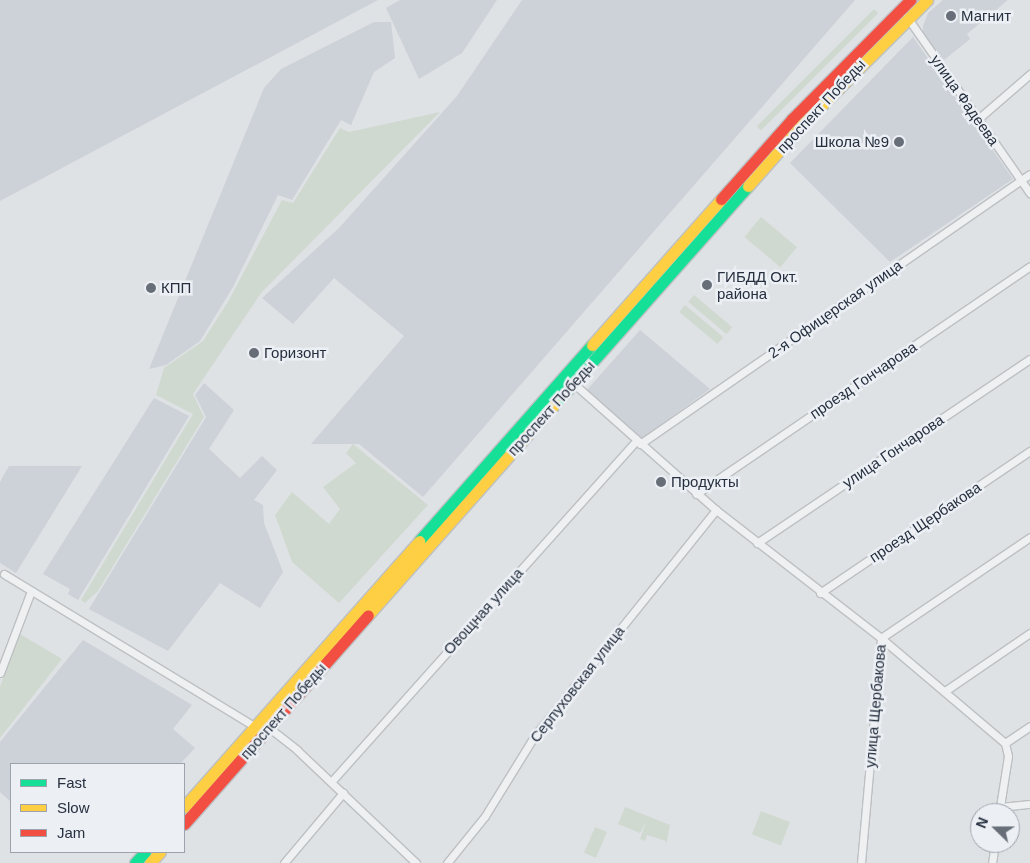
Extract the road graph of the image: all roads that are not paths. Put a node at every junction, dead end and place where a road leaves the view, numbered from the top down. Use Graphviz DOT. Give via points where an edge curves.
graph roads {
  1 [pos="910,0"];
  2 [pos="927,0"];
  3 [pos="904,13"];
  4 [pos="1030,74"];
  5 [pos="978,119"];
  6 [pos="1030,174"];
  7 [pos="1021,180"];
  8 [pos="1030,192"];
  9 [pos="1030,266"];
  10 [pos="1030,359"];
  11 [pos="573,383"];
  12 [pos="638,443"];
  13 [pos="1030,451"];
  14 [pos="696,494"];
  15 [pos="716,510"];
  16 [pos="1030,537"];
  17 [pos="757,543"];
  18 [pos="4,574"];
  19 [pos="31,592"];
  20 [pos="820,592"];
  21 [pos="1030,633"];
  22 [pos="881,638"];
  23 [pos="0,673"];
  24 [pos="944,691"];
  25 [pos="254,726"];
  26 [pos="1030,726"];
  27 [pos="268,727"];
  28 [pos="1005,743"];
  29 [pos="331,782"];
  30 [pos="343,793"];
  31 [pos="1001,803"];
  32 [pos="185,806"];
  33 [pos="185,823"];
  34 [pos="144,853"];
  35 [pos="159,853"];
  36 [pos="135,863"];
  37 [pos="150,863"];
  38 [pos="284,863"];
  39 [pos="416,863"];
  40 [pos="447,863"];
  41 [pos="861,863"];
  1 -- 3 [label="main road, проспект Победы"];
  2 -- 3 [label="main road, проспект Победы"];
  3 -- 5 [label="street, улица Фадеева"];
  3 -- 11 [label="main road, проспект Победы"];
  3 -- 25 [label="main road, проспект Победы" via="792,119"];
  4 -- 5 [label="street"];
  5 -- 7 [label="street, улица Фадеева"];
  6 -- 7 [label="street, 2-я Офицерская улица"];
  7 -- 8 [label="street, улица Фадеева"];
  7 -- 12 [label="street, 2-я Офицерская улица"];
  9 -- 14 [label="street, проезд Гончарова"];
  10 -- 17 [label="street, улица Гончарова"];
  11 -- 12 [label="street"];
  11 -- 27 [label="main road, проспект Победы"];
  12 -- 14 [label="street"];
  12 -- 29 [label="street, Овощная улица"];
  13 -- 20 [label="street, проезд Щербакова"];
  14 -- 15 [label="street"];
  15 -- 17 [label="street"];
  15 -- 40 [label="street, Серпуховская улица" via="535,735 485,816"];
  16 -- 22 [label="street, улица Щербакова"];
  17 -- 20 [label="street"];
  18 -- 19 [label="street"];
  19 -- 23 [label="street"];
  19 -- 25 [label="street"];
  20 -- 22 [label="street"];
  21 -- 24 [label="street"];
  22 -- 24 [label="street"];
  22 -- 41 [label="street, улица Щербакова"];
  24 -- 28 [label="street"];
  25 -- 27 [label="street"];
  25 -- 32 [label="main road, проспект Победы"];
  26 -- 28 [label="street"];
  27 -- 29 [label="street"];
  27 -- 33 [label="main road, проспект Победы"];
  28 -- 31 [label="street" via="1008,756"];
  29 -- 30 [label="street"];
  30 -- 38 [label="street"];
  30 -- 39 [label="street"];
  34 -- 36 [label="main road"];
  35 -- 37 [label="main road"];
}
